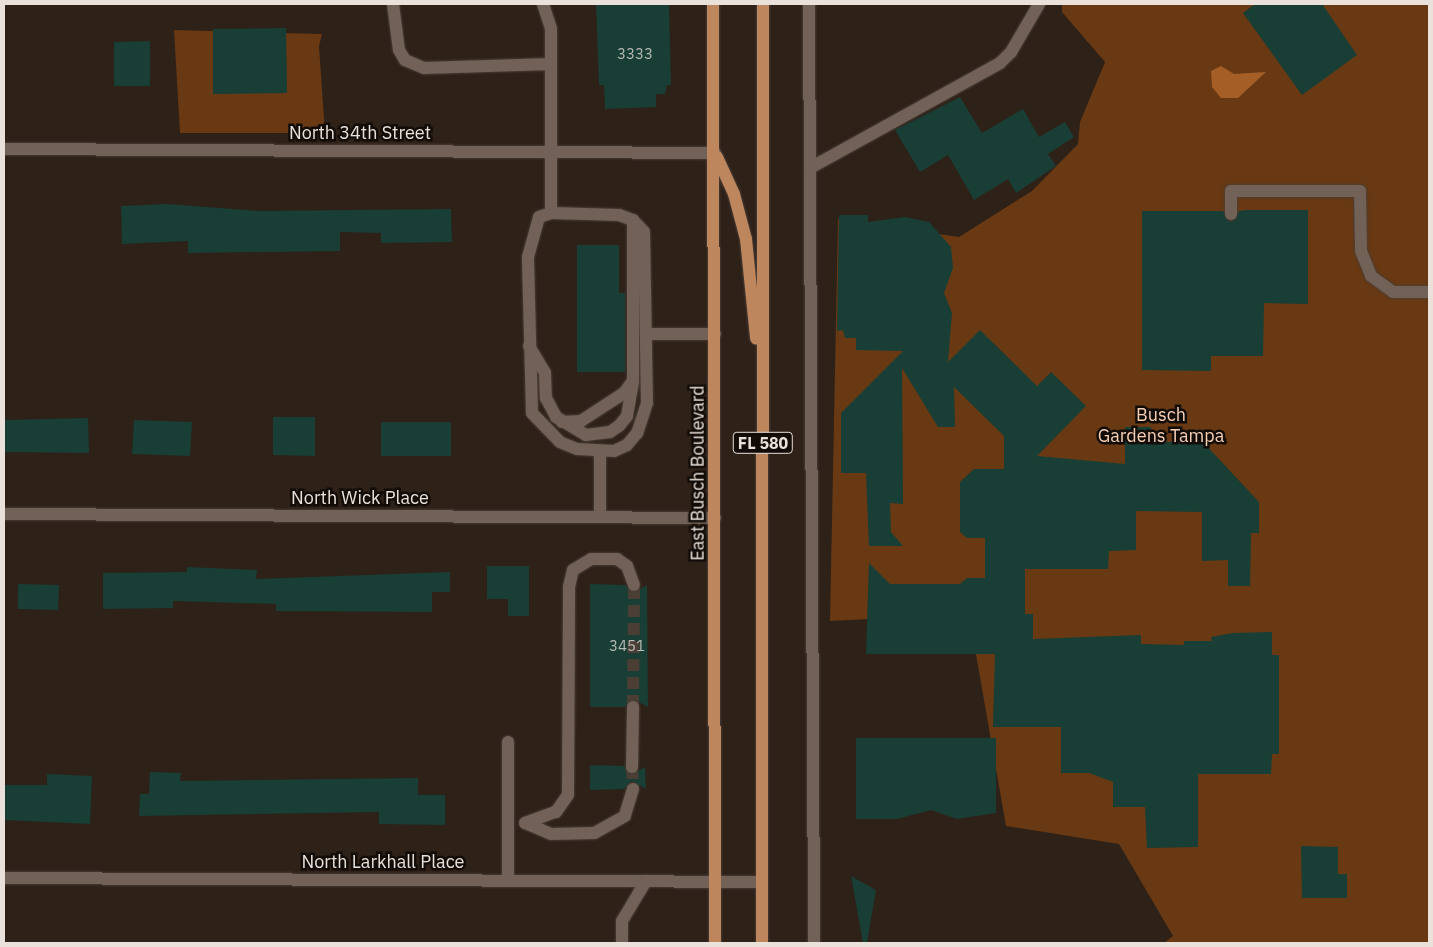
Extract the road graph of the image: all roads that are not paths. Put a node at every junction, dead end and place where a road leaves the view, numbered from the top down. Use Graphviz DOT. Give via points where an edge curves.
graph roads {
  1 [pos="393,4"];
  2 [pos="543,4"];
  3 [pos="713,4"];
  4 [pos="763,4"];
  5 [pos="809,4"];
  6 [pos="1039,4"];
  7 [pos="551,64"];
  8 [pos="4,149"];
  9 [pos="551,152"];
  10 [pos="715,153"];
  11 [pos="810,168"];
  12 [pos="551,213"];
  13 [pos="1231,214"];
  14 [pos="633,220"];
  15 [pos="1429,292"];
  16 [pos="648,334"];
  17 [pos="715,334"];
  18 [pos="529,346"];
  19 [pos="633,379"];
  20 [pos="764,406"];
  21 [pos="562,422"];
  22 [pos="600,452"];
  23 [pos="4,514"];
  24 [pos="600,517"];
  25 [pos="715,518"];
  26 [pos="634,585"];
  27 [pos="633,707"];
  28 [pos="508,742"];
  29 [pos="632,767"];
  30 [pos="633,789"];
  31 [pos="508,823"];
  32 [pos="524,823"];
  33 [pos="4,878"];
  34 [pos="508,880"];
  35 [pos="646,881"];
  36 [pos="715,882"];
  37 [pos="761,882"];
  38 [pos="622,943"];
  39 [pos="715,943"];
  40 [pos="762,943"];
  41 [pos="814,943"];
  1 -- 7 [label="street" via="399,50 406,60 424,68"];
  2 -- 7 [label="street" via="549,12"];
  3 -- 10 [label="main road, East Busch Boulevard / FL 580"];
  4 -- 20 [label="main road, FL 580"];
  5 -- 11 [label="street"];
  6 -- 11 [label="street" via="1011,52 1000,63"];
  7 -- 9 [label="street"];
  8 -- 9 [label="street, North 34th Street"];
  9 -- 10 [label="street, North 34th Street"];
  9 -- 12 [label="street"];
  10 -- 17 [label="main road, East Busch Boulevard / FL 580"];
  10 -- 20 [label="main road" via="734,194 746,239"];
  11 -- 41 [label="street"];
  12 -- 14 [label="street" via="619,215"];
  12 -- 18 [label="street" via="539,217 532,232"];
  13 -- 15 [label="street" via="1231,191 1360,191 1361,251 1371,276 1393,292"];
  14 -- 16 [label="street" via="644,232 647,246"];
  14 -- 19 [label="street"];
  16 -- 17 [label="street"];
  16 -- 22 [label="street" via="643,418 628,445"];
  17 -- 25 [label="main road, East Busch Boulevard / FL 580"];
  18 -- 21 [label="street" via="545,373 550,409"];
  18 -- 22 [label="street" via="532,413 560,442"];
  19 -- 21 [label="street" via="624,393 582,421"];
  19 -- 21 [label="street" via="627,416 610,432 586,435"];
  20 -- 37 [label="main road, FL 580"];
  22 -- 24 [label="street"];
  23 -- 24 [label="street, North Wick Place"];
  24 -- 25 [label="street, North Wick Place"];
  25 -- 36 [label="main road, East Busch Boulevard / FL 580"];
  26 -- 32 [label="street" via="627,566 617,559 591,559 573,570 568,587 568,795 556,812"];
  27 -- 29 [label="street"];
  28 -- 31 [label="street"];
  30 -- 32 [label="street" via="626,816 594,833 551,834"];
  31 -- 32 [label="street"];
  31 -- 34 [label="street"];
  33 -- 34 [label="street, North Larkhall Place"];
  34 -- 35 [label="street, North Larkhall Place"];
  35 -- 36 [label="street, North Larkhall Place"];
  35 -- 38 [label="street" via="622,921"];
  36 -- 37 [label="street, North Larkhall Place"];
  36 -- 39 [label="main road, East Busch Boulevard / FL 580"];
  37 -- 40 [label="main road, FL 580"];
}
